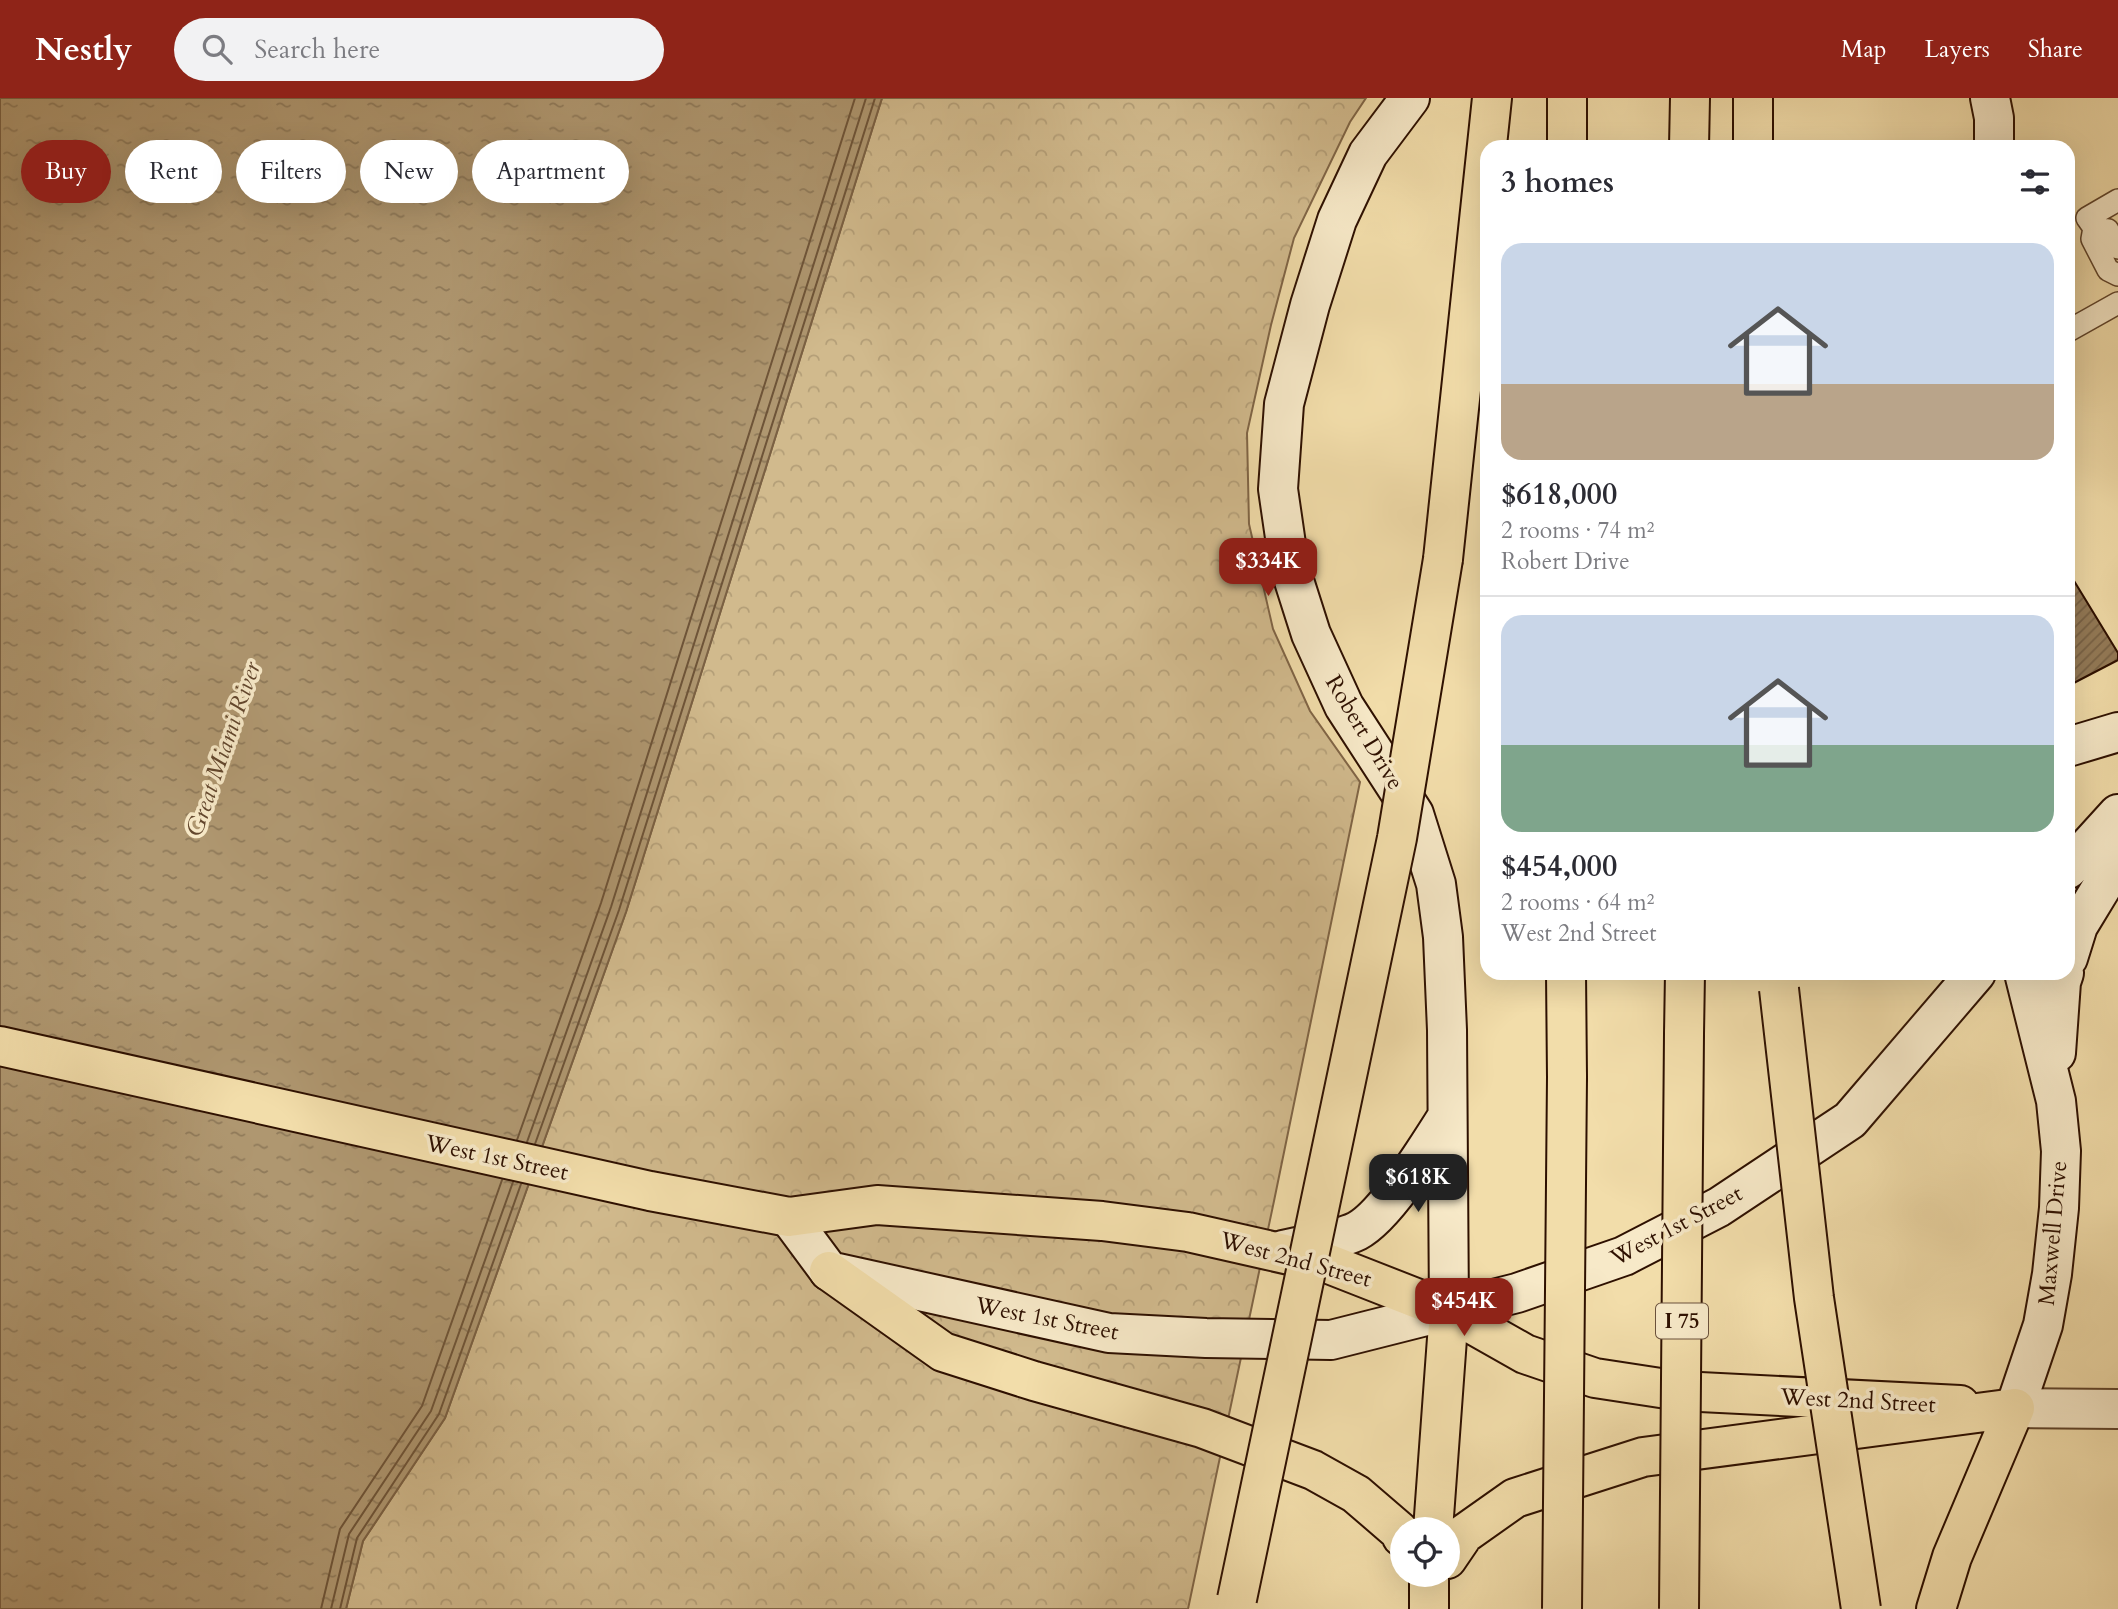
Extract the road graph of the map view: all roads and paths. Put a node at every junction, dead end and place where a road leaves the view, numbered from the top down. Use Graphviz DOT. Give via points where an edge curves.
graph roads {
  1 [pos="1410,98"];
  2 [pos="1690,98"];
  3 [pos="1753,98"];
  4 [pos="1990,98"];
  5 [pos="1567,99"];
  6 [pos="1491,109"];
  7 [pos="1488,140"];
  8 [pos="1567,140"];
  9 [pos="1689,140"];
  10 [pos="1754,140"];
  11 [pos="1994,140"];
  12 [pos="2118,200"];
  13 [pos="1480,212"];
  14 [pos="2094,229"];
  15 [pos="2118,248"];
  16 [pos="2118,275"];
  17 [pos="2118,303"];
  18 [pos="2075,327"];
  19 [pos="2118,732"];
  20 [pos="2075,745"];
  21 [pos="2118,814"];
  22 [pos="2118,860"];
  23 [pos="2075,861"];
  24 [pos="2075,936"];
  25 [pos="1566,980"];
  26 [pos="1685,980"];
  27 [pos="1970,980"];
  28 [pos="2026,980"];
  29 [pos="2063,980"];
  30 [pos="1779,981"];
  31 [pos="0,1046"];
  32 [pos="2056,1101"];
  33 [pos="1447,1117"];
  34 [pos="789,1217"];
  35 [pos="1280,1251"];
  36 [pos="829,1271"];
  37 [pos="1449,1311"];
  38 [pos="2015,1408"];
  39 [pos="2118,1409"];
  40 [pos="1434,1517"];
  41 [pos="1390,1523"];
  42 [pos="1460,1540"];
  43 [pos="1236,1604"];
  44 [pos="1562,1609"];
  45 [pos="1679,1609"];
  46 [pos="1860,1609"];
  47 [pos="1936,1609"];
  1 -- 33 [label="main road, Robert Drive" via="1368,154 1337,220 1284,404 1278,489 1289,565 1311,634 1344,706 1414,814 1436,884 1443,937"];
  2 -- 9 [label="main road"];
  3 -- 10 [label="main road"];
  4 -- 11 [label="main road"];
  5 -- 8 [label="main road"];
  6 -- 7 [label="main road, bridge"];
  12 -- 14 [label="lane" via="2087,218"];
  13 -- 43 [label="main road, bridge" via="1443,559 1398,838"];
  14 -- 15 [label="lane" via="2108,230"];
  14 -- 16 [label="lane" via="2092,239 2108,270"];
  17 -- 18 [label="lane"];
  19 -- 20 [label="main road"];
  21 -- 23 [label="main road"];
  22 -- 24 [label="main road"];
  25 -- 44 [label="main road, bridge"];
  26 -- 45 [label="main road, I 75, bridge"];
  27 -- 37 [label="main road, West 1st Street" via="1850,1120 1719,1207 1624,1256"];
  28 -- 32 [label="main road, Maxwell Drive"];
  29 -- 32 [label="main road" via="2056,1035"];
  30 -- 46 [label="main road, bridge" via="1814,1297"];
  31 -- 34 [label="main road, West 1st Street" via="650,1191"];
  32 -- 38 [label="main road, Maxwell Drive" via="2061,1151 2052,1274 2043,1325"];
  33 -- 35 [label="main road" via="1371,1222 1355,1232"];
  33 -- 37 [label="main road, Robert Drive"];
  34 -- 35 [label="main road, West 2nd Street" via="877,1205 1102,1221"];
  34 -- 36 [label="main road"];
  35 -- 37 [label="main road, West 2nd Street" via="1329,1264"];
  36 -- 37 [label="main road, West 1st Street" via="1109,1333 1331,1340"];
  36 -- 41 [label="main road" via="943,1352 1202,1428 1313,1470 1356,1494"];
  37 -- 38 [label="main road, West 2nd Street" via="1525,1354 1595,1378 1680,1391"];
  37 -- 40 [label="main road"];
  38 -- 39 [label="main road, West 2nd Street"];
  38 -- 42 [label="main road" via="1643,1457 1515,1499"];
  38 -- 47 [label="main road" via="1952,1557"];
}
